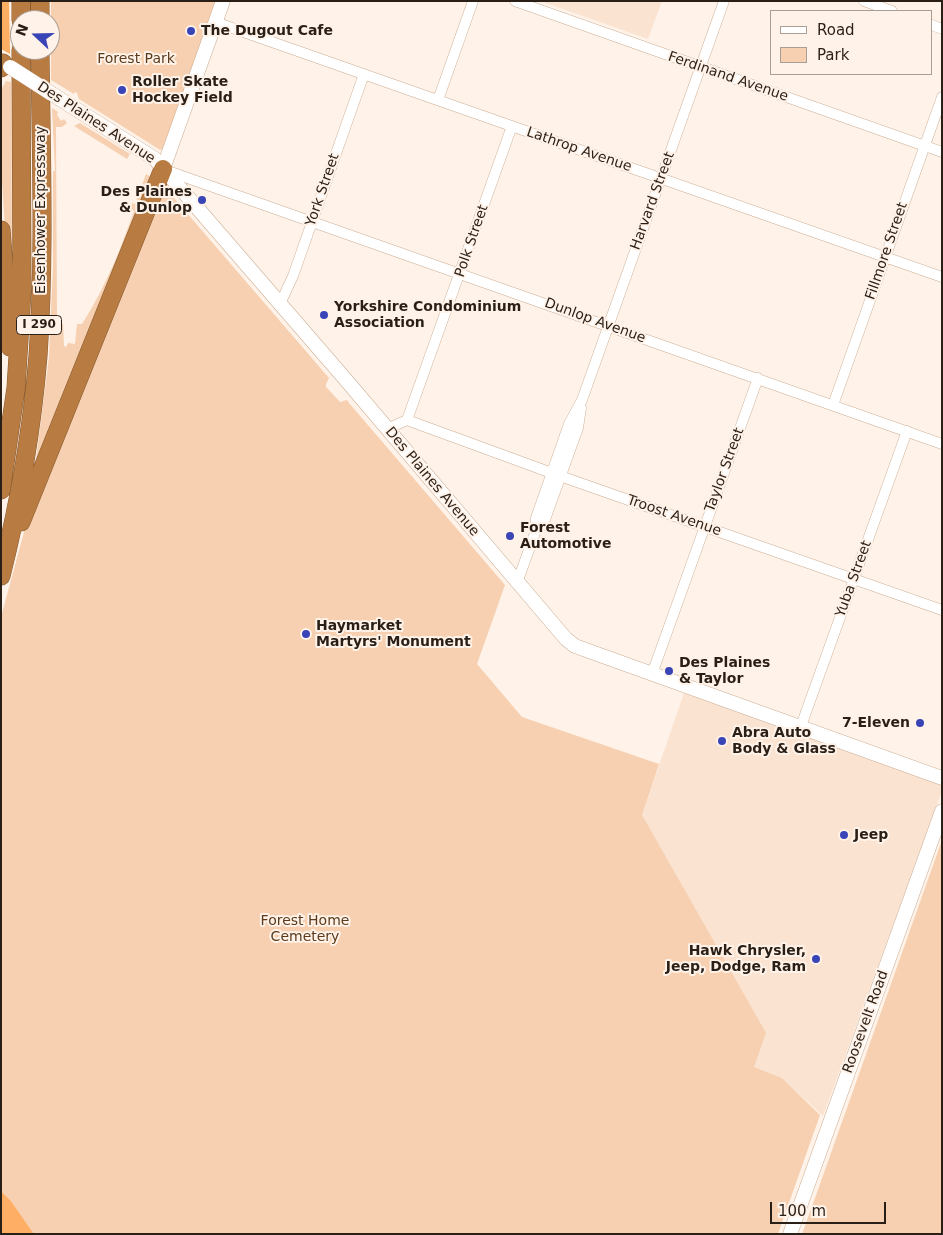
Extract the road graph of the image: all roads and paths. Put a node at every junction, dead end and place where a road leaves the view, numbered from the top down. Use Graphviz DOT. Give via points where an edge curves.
graph roads {
  1 [pos="223,1"];
  2 [pos="473,1"];
  3 [pos="515,1"];
  4 [pos="724,1"];
  5 [pos="864,1"];
  6 [pos="889,10"];
  7 [pos="215,22"];
  8 [pos="21,60"];
  9 [pos="40,60"];
  10 [pos="4,65"];
  11 [pos="700,67"];
  12 [pos="364,74"];
  13 [pos="942,97"];
  14 [pos="438,100"];
  15 [pos="512,126"];
  16 [pos="924,146"];
  17 [pos="942,152"];
  18 [pos="164,169"];
  19 [pos="661,178"];
  20 [pos="313,220"];
  21 [pos="1,230"];
  22 [pos="885,257"];
  23 [pos="461,273"];
  24 [pos="942,277"];
  25 [pos="280,304"];
  26 [pos="609,326"];
  27 [pos="758,378"];
  28 [pos="16,388"];
  29 [pos="833,405"];
  30 [pos="407,420"];
  31 [pos="387,429"];
  32 [pos="907,431"];
  33 [pos="942,444"];
  34 [pos="556,475"];
  35 [pos="1,490"];
  36 [pos="705,527"];
  37 [pos="10,542"];
  38 [pos="1,576"];
  39 [pos="854,578"];
  40 [pos="517,583"];
  41 [pos="942,610"];
  42 [pos="652,674"];
  43 [pos="800,726"];
  44 [pos="942,778"];
  45 [pos="942,811"];
  46 [pos="790,1234"];
  1 -- 7 [label="main road"];
  2 -- 14 [label="street"];
  3 -- 11 [label="street, Ferdinand Avenue"];
  4 -- 11 [label="street, Harvard Street"];
  5 -- 6 [label="street"];
  7 -- 12 [label="street, Lathrop Avenue"];
  7 -- 18 [label="main road"];
  8 -- 28 [label="highway, Eisenhower Expressway / I 290" via="22,291"];
  9 -- 37 [label="highway, Eisenhower Expressway / I 290" via="42,258 38,358"];
  10 -- 18 [label="main road, Des Plaines Avenue, bridge" via="154,159"];
  11 -- 16 [label="street, Ferdinand Avenue"];
  11 -- 19 [label="street, Harvard Street"];
  12 -- 14 [label="street, Lathrop Avenue"];
  12 -- 20 [label="street, York Street"];
  13 -- 16 [label="street, Fillmore Street"];
  14 -- 15 [label="street, Lathrop Avenue"];
  15 -- 19 [label="street, Lathrop Avenue"];
  15 -- 23 [label="street, Polk Street"];
  16 -- 17 [label="street, Ferdinand Avenue"];
  16 -- 22 [label="street, Fillmore Street"];
  18 -- 20 [label="street, Dunlop Avenue"];
  18 -- 25 [label="main road, Des Plaines Avenue"];
  18 -- 37 [label="highway" via="24,515"];
  19 -- 22 [label="street, Lathrop Avenue"];
  19 -- 26 [label="street, Harvard Street"];
  20 -- 23 [label="street, Dunlop Avenue"];
  20 -- 25 [label="street, York Street"];
  21 -- 28 [label="highway" via="10,352"];
  22 -- 24 [label="street, Lathrop Avenue"];
  22 -- 29 [label="street, Fillmore Street"];
  23 -- 26 [label="street, Dunlop Avenue"];
  23 -- 30 [label="street, Polk Street"];
  25 -- 31 [label="main road, Des Plaines Avenue"];
  26 -- 27 [label="street, Dunlop Avenue"];
  26 -- 34 [label="street, Harvard Street" via="582,400 569,424"];
  27 -- 29 [label="street, Dunlop Avenue"];
  27 -- 36 [label="street, Taylor Street"];
  28 -- 35 [label="highway, Eisenhower Expressway / I 290"];
  29 -- 32 [label="street, Dunlop Avenue"];
  30 -- 31 [label="street"];
  30 -- 34 [label="street, Troost Avenue"];
  31 -- 40 [label="main road, Des Plaines Avenue"];
  32 -- 33 [label="street, Dunlop Avenue"];
  32 -- 39 [label="street, Yuba Street"];
  34 -- 36 [label="street, Troost Avenue"];
  34 -- 40 [label="street, Harvard Street" via="543,525 536,530"];
  36 -- 39 [label="street, Troost Avenue"];
  36 -- 42 [label="street, Taylor Street"];
  37 -- 38 [label="highway, Eisenhower Expressway / I 290"];
  39 -- 41 [label="street, Troost Avenue"];
  39 -- 43 [label="street, Yuba Street"];
  40 -- 42 [label="main road, Des Plaines Avenue" via="566,639 576,646"];
  42 -- 43 [label="main road, Des Plaines Avenue"];
  43 -- 44 [label="main road, Des Plaines Avenue"];
  45 -- 46 [label="main road, Roosevelt Road"];
}
